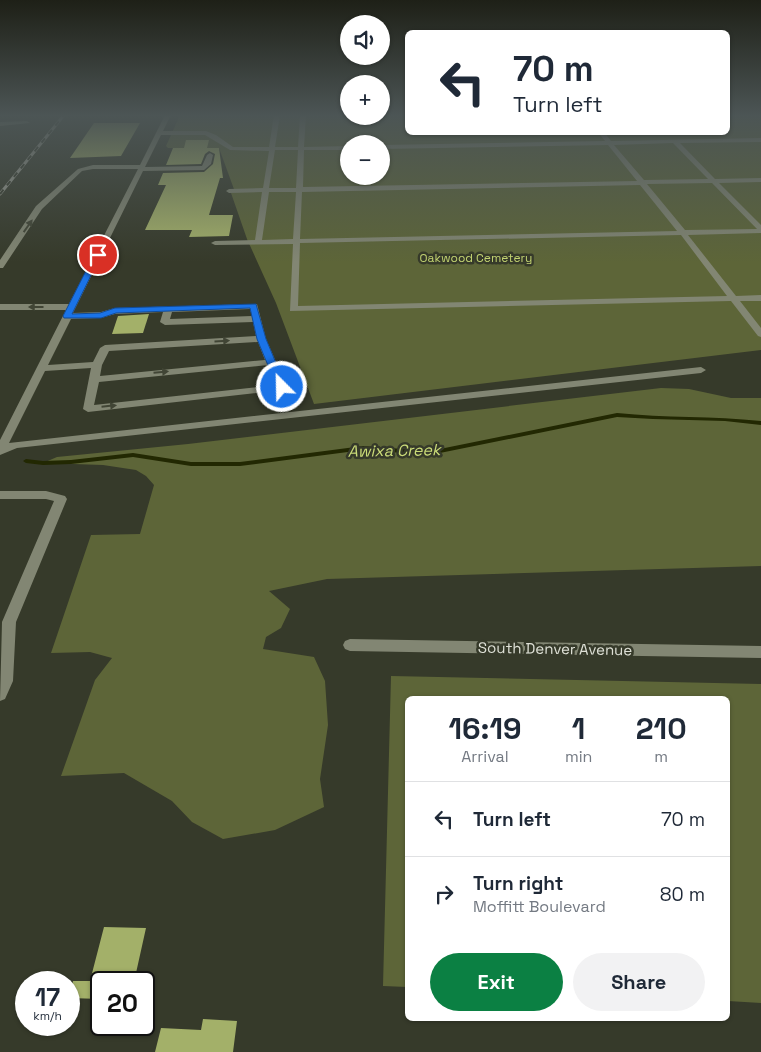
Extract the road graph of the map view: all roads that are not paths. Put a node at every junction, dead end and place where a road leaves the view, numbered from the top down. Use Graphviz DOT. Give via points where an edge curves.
graph roads {
  1 [pos="143,164"];
  2 [pos="208,164"];
  3 [pos="270,164"];
  4 [pos="301,164"];
  5 [pos="626,164"];
  6 [pos="697,164"];
  7 [pos="141,168"];
  8 [pos="761,180"];
  9 [pos="714,181"];
  10 [pos="642,183"];
  11 [pos="266,190"];
  12 [pos="300,190"];
  13 [pos="229,191"];
  14 [pos="761,230"];
  15 [pos="683,233"];
  16 [pos="296,241"];
  17 [pos="258,242"];
  18 [pos="215,243"];
  19 [pos="0,266"];
  20 [pos="761,298"];
  21 [pos="734,299"];
  22 [pos="0,307"];
  23 [pos="72,307"];
  24 [pos="168,310"];
  25 [pos="67,316"];
  26 [pos="256,320"];
  27 [pos="761,334"];
  28 [pos="261,339"];
  29 [pos="271,362"];
  30 [pos="97,365"];
  31 [pos="41,368"];
  32 [pos="701,370"];
  33 [pos="95,378"];
  34 [pos="1,450"];
  35 [pos="0,495"];
  36 [pos="350,645"];
  37 [pos="761,652"];
  38 [pos="0,694"];
  1 -- 7 [label="street"];
  2 -- 7 [label="street" via="204,168"];
  3 -- 11 [label="street"];
  4 -- 12 [label="street"];
  5 -- 10 [label="street"];
  6 -- 9 [label="street"];
  19 -- 7 [label="street, one-way" via="40,208 80,170 93,167"];
  7 -- 23 [label="street"];
  8 -- 9 [label="street"];
  9 -- 10 [label="street"];
  9 -- 14 [label="street"];
  10 -- 12 [label="street"];
  10 -- 15 [label="street"];
  11 -- 12 [label="street"];
  11 -- 13 [label="street"];
  11 -- 17 [label="street"];
  12 -- 16 [label="street"];
  14 -- 15 [label="street"];
  15 -- 16 [label="street"];
  15 -- 21 [label="street"];
  16 -- 17 [label="street"];
  16 -- 21 [label="street" via="293,309"];
  17 -- 18 [label="street"];
  20 -- 21 [label="street"];
  21 -- 27 [label="street"];
  23 -- 22 [label="street, one-way"];
  23 -- 25 [label="street"];
  24 -- 25 [label="street"];
  24 -- 26 [label="street" via="254,306"];
  24 -- 26 [label="street" via="165,322"];
  25 -- 31 [label="street"];
  26 -- 28 [label="street"];
  28 -- 29 [label="street"];
  30 -- 28 [label="street, one-way" via="105,348"];
  33 -- 29 [label="street, one-way"];
  33 -- 29 [label="street, one-way" via="88,409 282,387"];
  30 -- 31 [label="street"];
  30 -- 33 [label="street"];
  31 -- 34 [label="street"];
  32 -- 34 [label="street" via="18,445"];
  35 -- 38 [label="street" via="46,495 61,499 9,622 5,681"];
  36 -- 37 [label="street, South Denver Avenue"];
}
